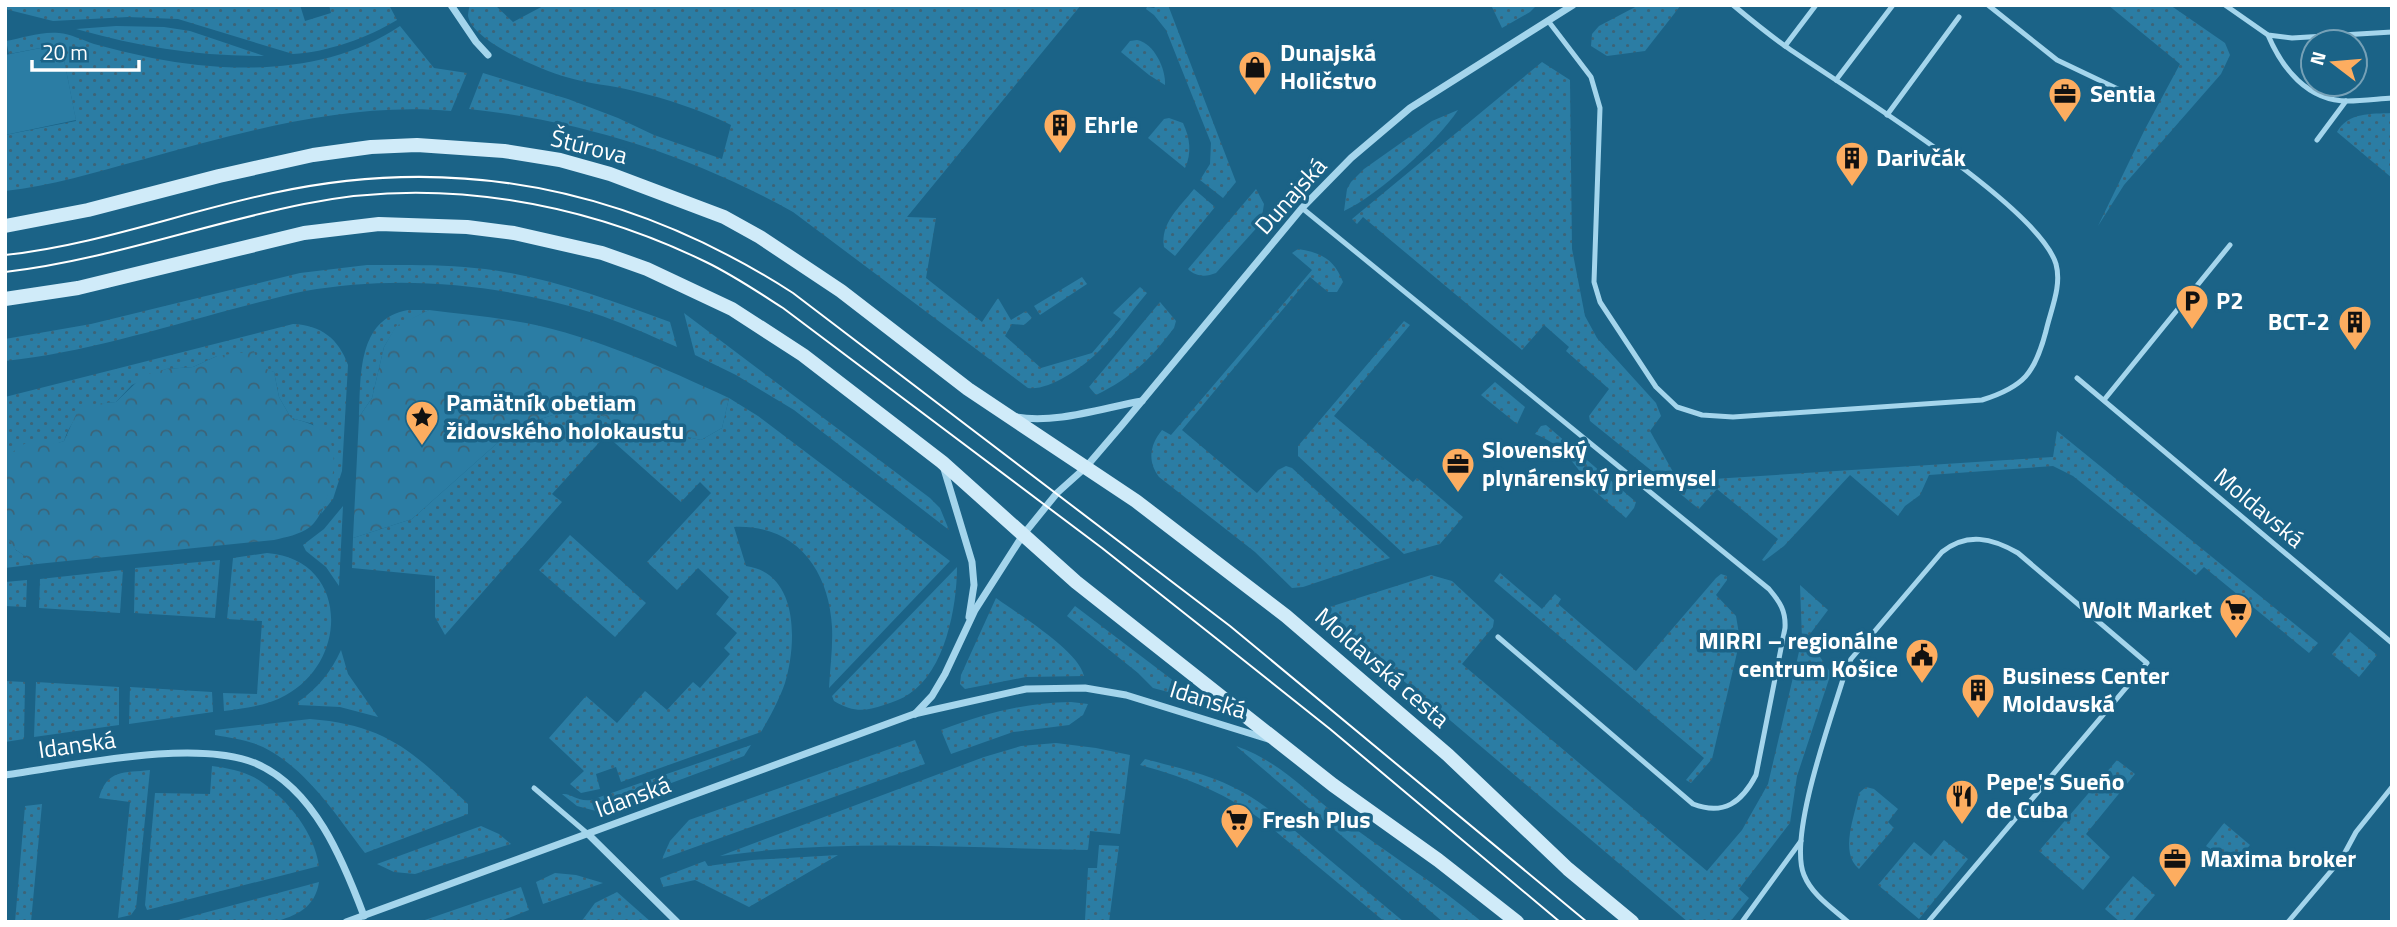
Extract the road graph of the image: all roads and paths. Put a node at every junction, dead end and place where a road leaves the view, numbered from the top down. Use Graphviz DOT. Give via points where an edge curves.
graph roads {
  1 [pos="451,5"];
  2 [pos="1573,5"];
  3 [pos="1733,5"];
  4 [pos="1816,5"];
  5 [pos="1893,5"];
  6 [pos="1988,5"];
  7 [pos="2225,5"];
  8 [pos="1959,17"];
  9 [pos="1549,22"];
  10 [pos="2392,32"];
  11 [pos="2268,35"];
  12 [pos="1785,46"];
  13 [pos="488,55"];
  14 [pos="1836,80"];
  15 [pos="2392,98"];
  16 [pos="2143,102"];
  17 [pos="2346,102"];
  18 [pos="1887,115"];
  19 [pos="2317,140"];
  20 [pos="1302,208"];
  21 [pos="5,226"];
  22 [pos="2231,245"];
  23 [pos="5,299"];
  24 [pos="2077,378"];
  25 [pos="2104,400"];
  26 [pos="1142,401"];
  27 [pos="1007,415"];
  28 [pos="942,462"];
  29 [pos="1086,467"];
  30 [pos="1024,535"];
  31 [pos="967,626"];
  32 [pos="1498,637"];
  33 [pos="2392,643"];
  34 [pos="914,714"];
  35 [pos="1282,743"];
  36 [pos="2048,764"];
  37 [pos="2055,770"];
  38 [pos="5,775"];
  39 [pos="2392,787"];
  40 [pos="534,788"];
  41 [pos="1996,826"];
  42 [pos="2003,831"];
  43 [pos="588,834"];
  44 [pos="1802,838"];
  45 [pos="365,916"];
  46 [pos="346,922"];
  47 [pos="677,922"];
  48 [pos="1517,922"];
  49 [pos="1632,922"];
  50 [pos="1742,922"];
  51 [pos="1848,922"];
  52 [pos="1928,922"];
  53 [pos="2288,922"];
  1 -- 13 [label="street"];
  2 -- 9 [label="street, Dunajská"];
  3 -- 12 [label="lane"];
  4 -- 12 [label="lane"];
  5 -- 14 [label="lane"];
  6 -- 16 [label="lane" via="2057,60"];
  7 -- 11 [label="lane"];
  8 -- 18 [label="lane"];
  9 -- 18 [label="lane" via="1591,77 1600,108 1594,282 1600,302 1656,387 1677,407 1702,415 1733,417 1982,400 2021,381 2038,360 2059,279 2055,260 2042,238 1984,185"];
  9 -- 20 [label="street, Dunajská" via="1410,108"];
  10 -- 11 [label="lane" via="2292,38"];
  11 -- 17 [label="lane" via="2280,61 2302,86"];
  12 -- 14 [label="lane"];
  14 -- 18 [label="lane"];
  15 -- 17 [label="lane"];
  17 -- 19 [label="lane"];
  20 -- 26 [label="street, Dunajská"];
  20 -- 32 [label="lane" via="1779,600 1785,628 1756,775 1749,788 1720,809 1693,804"];
  21 -- 27 [label="street, Štúrova" via="268,164 371,147 456,147 560,160 674,197 760,237 841,291"];
  22 -- 25 [label="lane"];
  23 -- 28 [label="street" via="78,288 257,243 340,228 419,224 514,233 602,253 732,309 803,355"];
  24 -- 25 [label="lane, Moldavská"];
  25 -- 33 [label="lane, Moldavská"];
  26 -- 27 [label="street" via="1051,418"];
  26 -- 29 [label="street, Dunajská"];
  27 -- 29 [label="street, Štúrova"];
  28 -- 30 [label="street"];
  28 -- 31 [label="street, Idanská" via="972,562 974,585"];
  29 -- 30 [label="street, Dunajská" via="1056,493"];
  29 -- 49 [label="street, Moldavská cesta" via="1151,512 1340,661"];
  30 -- 31 [label="street, Idanská"];
  30 -- 35 [label="street" via="1076,582"];
  31 -- 34 [label="street, Idanská" via="946,674"];
  34 -- 35 [label="street, Idanská" via="1027,690 1085,688 1126,695"];
  34 -- 43 [label="street, Idanská"];
  35 -- 48 [label="street"];
  36 -- 37 [label="lane"];
  37 -- 42 [label="lane"];
  37 -- 44 [label="lane" via="2147,663 2018,553 1985,539 1966,540 1942,552 1851,659 1809,791"];
  38 -- 45 [label="street, Idanská" via="155,754 218,755 256,764 286,783 315,815 346,866"];
  39 -- 53 [label="lane" via="2356,832 2342,858"];
  40 -- 43 [label="lane"];
  41 -- 42 [label="lane"];
  42 -- 52 [label="lane"];
  43 -- 45 [label="street, Idanská"];
  43 -- 47 [label="street"];
  44 -- 50 [label="lane"];
  44 -- 51 [label="lane" via="1800,858 1810,888"];
  45 -- 46 [label="street, Idanská"];
}
